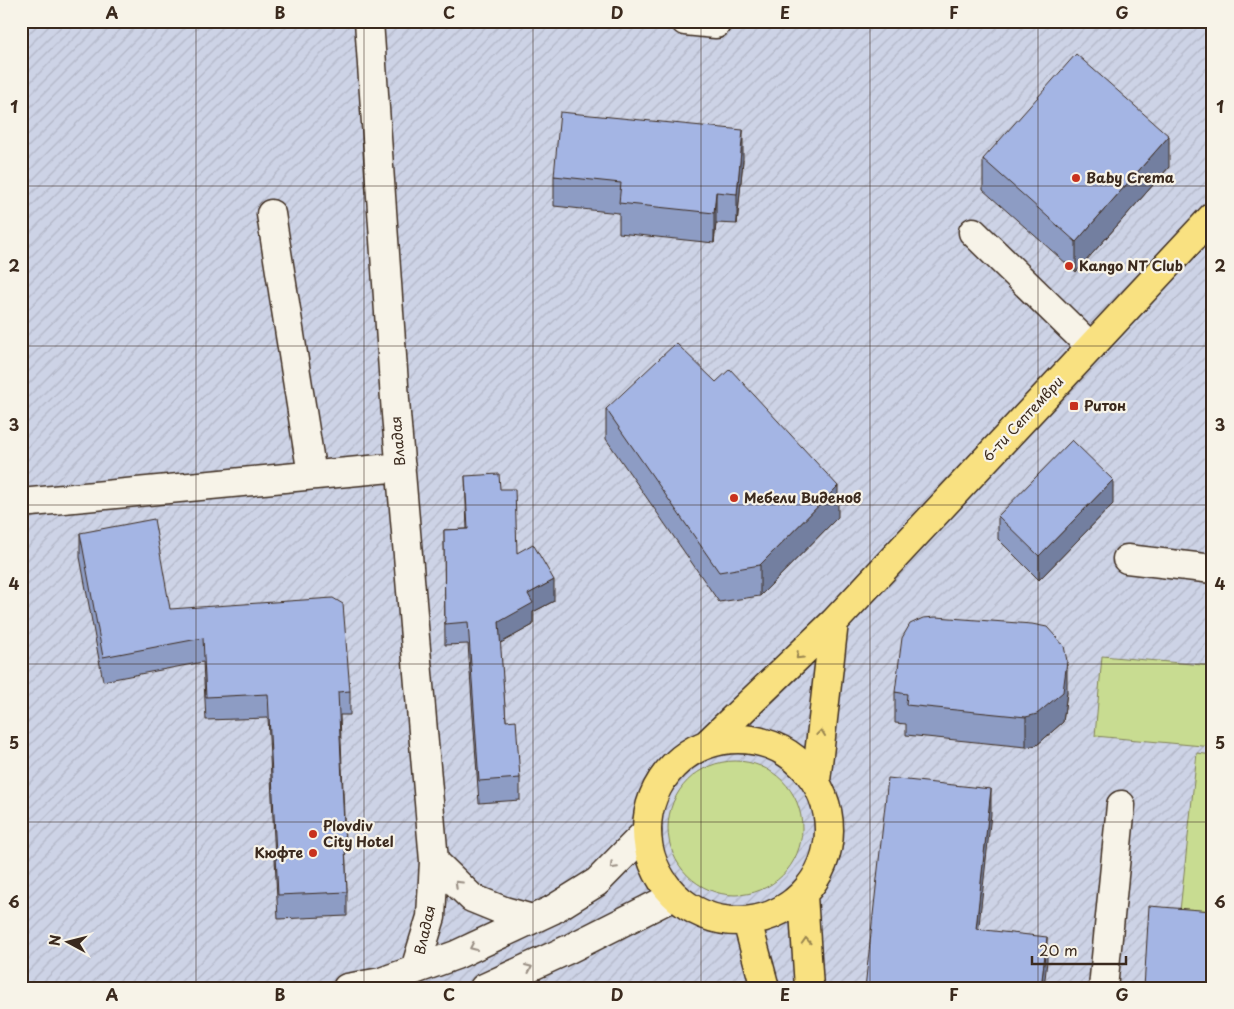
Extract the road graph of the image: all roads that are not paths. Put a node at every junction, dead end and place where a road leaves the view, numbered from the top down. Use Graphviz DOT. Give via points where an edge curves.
graph roads {
  1 [pos="369,21"];
  2 [pos="685,21"];
  3 [pos="716,24"];
  4 [pos="271,214"];
  5 [pos="1213,216"];
  6 [pos="973,232"];
  7 [pos="1091,347"];
  8 [pos="400,467"];
  9 [pos="312,475"];
  10 [pos="21,503"];
  11 [pos="1127,559"];
  12 [pos="1213,568"];
  13 [pos="834,622"];
  14 [pos="708,744"];
  15 [pos="816,781"];
  16 [pos="1121,805"];
  17 [pos="647,831"];
  18 [pos="434,861"];
  19 [pos="803,895"];
  20 [pos="674,896"];
  21 [pos="532,919"];
  22 [pos="747,922"];
  23 [pos="415,969"];
  24 [pos="347,988"];
  25 [pos="484,988"];
  26 [pos="765,988"];
  27 [pos="809,988"];
  28 [pos="1103,988"];
  1 -- 8 [label="street, Владая"];
  2 -- 3 [label="street"];
  4 -- 9 [label="street"];
  5 -- 7 [label="main road, 6-ти Септември"];
  6 -- 7 [label="street"];
  7 -- 13 [label="main road, 6-ти Септември"];
  8 -- 9 [label="street"];
  8 -- 18 [label="street, Владая"];
  9 -- 10 [label="street"];
  11 -- 12 [label="street"];
  13 -- 14 [label="main road, 6-ти Септември, one-way"];
  15 -- 13 [label="main road, one-way"];
  14 -- 15 [label="main road" via="748,739 768,744 798,761"];
  14 -- 17 [label="main road" via="690,752 663,778 654,794"];
  15 -- 19 [label="main road" via="825,799 829,840 819,872"];
  16 -- 28 [label="street"];
  17 -- 20 [label="main road" via="654,866"];
  17 -- 21 [label="street, one-way" via="597,882"];
  21 -- 18 [label="street, one-way" via="472,898"];
  18 -- 23 [label="street, Владая" via="431,917"];
  19 -- 22 [label="main road" via="787,908"];
  27 -- 19 [label="main road, one-way"];
  20 -- 22 [label="main road" via="708,917"];
  25 -- 20 [label="street, one-way"];
  21 -- 23 [label="street, one-way" via="456,955"];
  22 -- 26 [label="main road"];
  23 -- 24 [label="street" via="381,982"];
}
